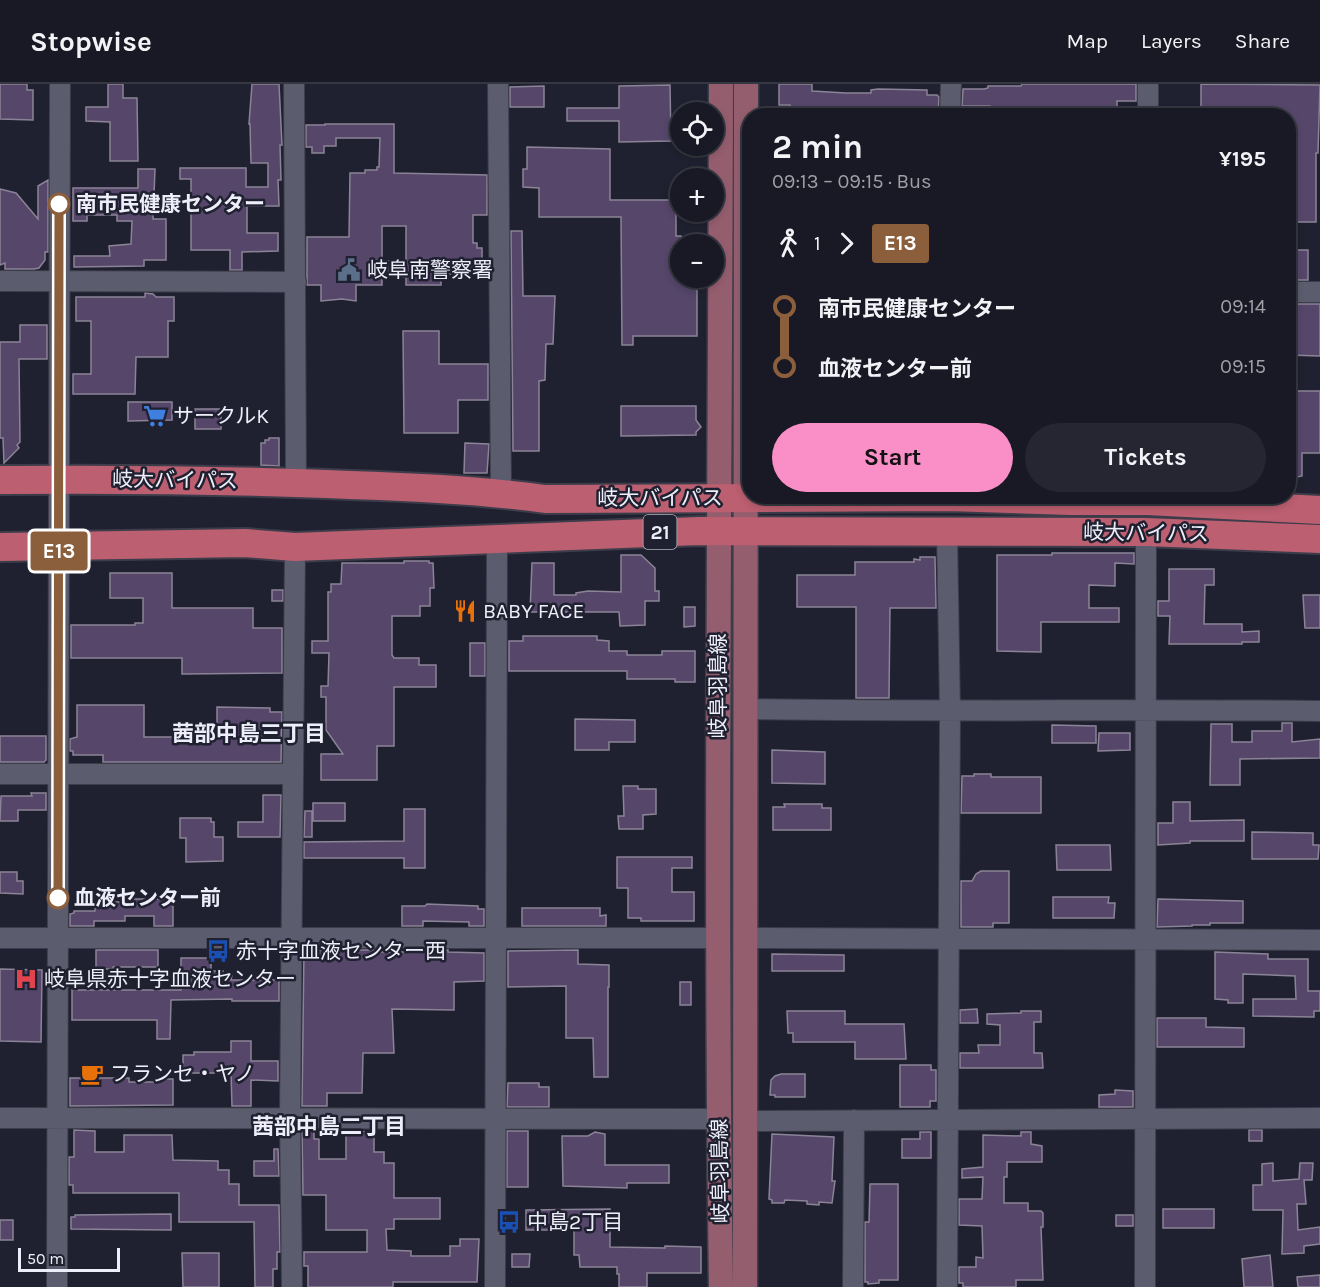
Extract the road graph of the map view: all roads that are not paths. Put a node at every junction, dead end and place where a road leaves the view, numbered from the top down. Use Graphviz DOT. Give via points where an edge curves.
graph roads {
  1 [pos="60,84"];
  2 [pos="294,84"];
  3 [pos="498,84"];
  4 [pos="721,84"];
  5 [pos="746,84"];
  6 [pos="951,84"];
  7 [pos="1148,84"];
  8 [pos="745,108"];
  9 [pos="950,108"];
  10 [pos="1148,108"];
  11 [pos="742,211"];
  12 [pos="0,281"];
  13 [pos="59,281"];
  14 [pos="296,282"];
  15 [pos="1296,292"];
  16 [pos="1320,292"];
  17 [pos="0,480"];
  18 [pos="59,480"];
  19 [pos="296,482"];
  20 [pos="501,492"];
  21 [pos="733,497"];
  22 [pos="742,497"];
  23 [pos="1226,504"];
  24 [pos="1320,510"];
  25 [pos="733,531"];
  26 [pos="947,531"];
  27 [pos="1146,532"];
  28 [pos="497,539"];
  29 [pos="1320,539"];
  30 [pos="0,547"];
  31 [pos="295,547"];
  32 [pos="59,548"];
  33 [pos="744,709"];
  34 [pos="1147,709"];
  35 [pos="1320,711"];
  36 [pos="950,712"];
  37 [pos="0,774"];
  38 [pos="58,774"];
  39 [pos="293,774"];
  40 [pos="0,938"];
  41 [pos="58,938"];
  42 [pos="719,938"];
  43 [pos="745,938"];
  44 [pos="293,939"];
  45 [pos="496,939"];
  46 [pos="948,939"];
  47 [pos="1146,939"];
  48 [pos="1320,940"];
  49 [pos="290,1117"];
  50 [pos="0,1118"];
  51 [pos="57,1118"];
  52 [pos="495,1118"];
  53 [pos="1320,1118"];
  54 [pos="719,1119"];
  55 [pos="1147,1119"];
  56 [pos="854,1120"];
  57 [pos="948,1120"];
  58 [pos="745,1121"];
  59 [pos="57,1287"];
  60 [pos="292,1287"];
  61 [pos="495,1287"];
  62 [pos="722,1287"];
  63 [pos="745,1287"];
  64 [pos="853,1287"];
  65 [pos="947,1287"];
  66 [pos="1146,1287"];
  1 -- 13 [label="street"];
  2 -- 14 [label="street"];
  3 -- 20 [label="street"];
  4 -- 21 [label="main road, 岐阜羽島線"];
  5 -- 8 [label="main road, 岐阜羽島線"];
  6 -- 9 [label="street"];
  7 -- 10 [label="street"];
  11 -- 21 [label="main road, 岐阜羽島線"];
  12 -- 13 [label="street"];
  13 -- 14 [label="street"];
  13 -- 18 [label="street"];
  14 -- 19 [label="street"];
  15 -- 16 [label="street"];
  17 -- 18 [label="highway, 岐大バイパス / 21"];
  18 -- 19 [label="highway, 岐大バイパス / 21"];
  18 -- 32 [label="street"];
  19 -- 20 [label="highway, 岐大バイパス / 21"];
  20 -- 21 [label="highway, 岐大バイパス / 21" via="545,499"];
  21 -- 22 [label="highway, 岐大バイパス / 21"];
  21 -- 25 [label="main road, 岐阜羽島線"];
  23 -- 24 [label="highway, 岐大バイパス / 21"];
  25 -- 26 [label="highway, 岐大バイパス / 21"];
  25 -- 28 [label="highway, 岐大バイパス / 21"];
  25 -- 33 [label="main road, 岐阜羽島線"];
  25 -- 42 [label="main road, 岐阜羽島線" via="718,692"];
  26 -- 27 [label="highway, 岐大バイパス / 21"];
  26 -- 36 [label="street"];
  27 -- 29 [label="highway, 岐大バイパス / 21"];
  27 -- 34 [label="street"];
  28 -- 31 [label="highway, 岐大バイパス / 21"];
  28 -- 45 [label="street"];
  30 -- 32 [label="highway, 岐大バイパス / 21"];
  31 -- 32 [label="highway, 岐大バイパス / 21" via="245,543"];
  31 -- 39 [label="street"];
  32 -- 38 [label="street"];
  33 -- 36 [label="street"];
  33 -- 43 [label="main road, 岐阜羽島線"];
  34 -- 35 [label="street"];
  34 -- 36 [label="street"];
  34 -- 47 [label="street"];
  36 -- 46 [label="street"];
  37 -- 38 [label="street"];
  38 -- 39 [label="street"];
  38 -- 41 [label="street"];
  39 -- 44 [label="street"];
  40 -- 41 [label="street"];
  41 -- 44 [label="street"];
  41 -- 51 [label="street"];
  42 -- 45 [label="street"];
  42 -- 54 [label="main road, 岐阜羽島線"];
  43 -- 46 [label="street"];
  43 -- 58 [label="main road, 岐阜羽島線"];
  44 -- 45 [label="street"];
  44 -- 49 [label="street"];
  45 -- 52 [label="street"];
  46 -- 47 [label="street"];
  46 -- 57 [label="street"];
  47 -- 48 [label="street"];
  47 -- 55 [label="street"];
  49 -- 51 [label="street"];
  49 -- 52 [label="street"];
  49 -- 60 [label="street"];
  50 -- 51 [label="street"];
  51 -- 59 [label="street"];
  52 -- 54 [label="street"];
  52 -- 61 [label="street"];
  53 -- 55 [label="street"];
  54 -- 62 [label="main road, 岐阜羽島線"];
  55 -- 57 [label="street"];
  55 -- 66 [label="street"];
  56 -- 57 [label="street"];
  56 -- 58 [label="street"];
  56 -- 64 [label="street"];
  57 -- 65 [label="street"];
  58 -- 63 [label="main road, 岐阜羽島線"];
}
